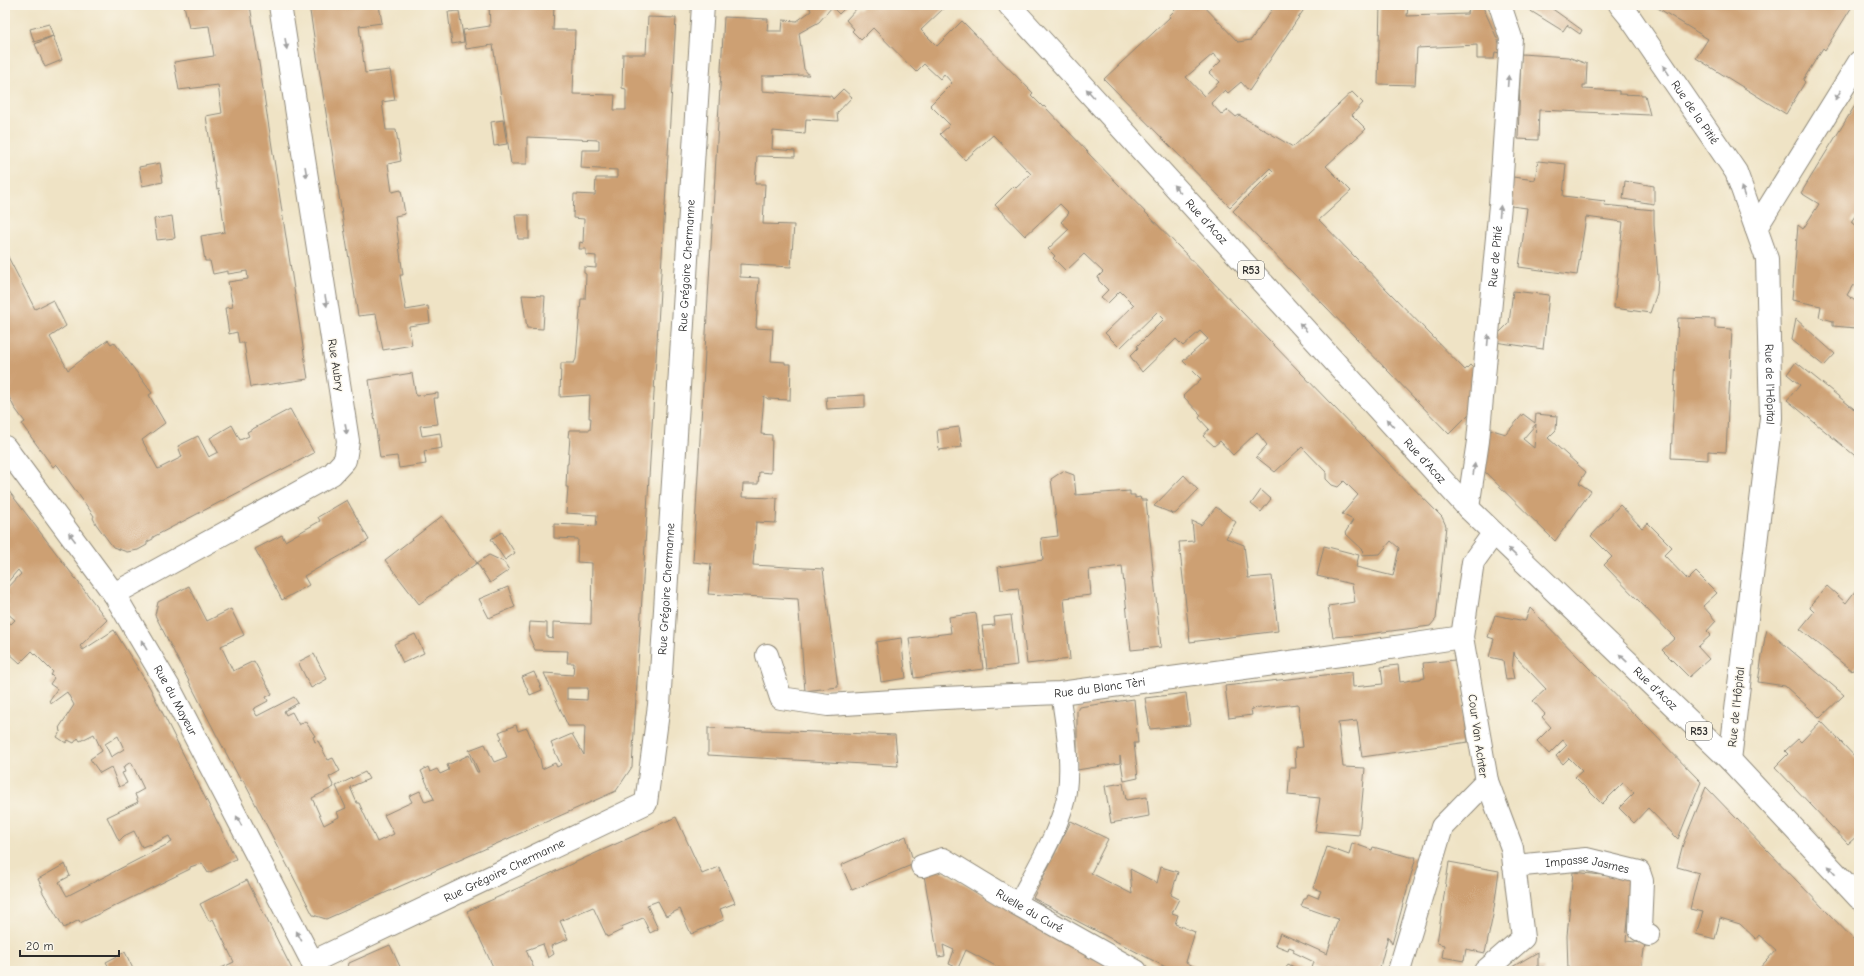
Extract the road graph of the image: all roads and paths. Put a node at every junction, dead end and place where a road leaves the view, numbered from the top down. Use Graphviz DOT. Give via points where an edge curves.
graph roads {
  1 [pos="280,5"];
  2 [pos="703,5"];
  3 [pos="1009,5"];
  4 [pos="1500,5"];
  5 [pos="1620,5"];
  6 [pos="1859,62"];
  7 [pos="1756,228"];
  8 [pos="5,447"];
  9 [pos="1468,508"];
  10 [pos="1493,534"];
  11 [pos="114,594"];
  12 [pos="1462,636"];
  13 [pos="767,655"];
  14 [pos="1060,693"];
  15 [pos="1730,760"];
  16 [pos="1487,781"];
  17 [pos="922,866"];
  18 [pos="1514,866"];
  19 [pos="1859,898"];
  20 [pos="1017,904"];
  21 [pos="1649,935"];
  22 [pos="315,966"];
  23 [pos="1136,971"];
  24 [pos="1399,971"];
  25 [pos="1485,971"];
  1 -- 11 [label="street, Rue Aubry, one-way" via="348,441 345,460 332,474"];
  2 -- 22 [label="street, Rue Grégoire Chermanne" via="659,705 646,803"];
  9 -- 3 [label="street, Rue d'Acoz / R53, one-way"];
  9 -- 4 [label="street, Rue de Pitié, one-way" via="1478,441 1500,205 1511,38"];
  7 -- 5 [label="street, Rue de la Pitié, one-way" via="1736,172"];
  6 -- 7 [label="street, one-way"];
  7 -- 15 [label="street, Rue de l'Hôpital" via="1767,259 1771,418"];
  11 -- 8 [label="street, Rue du Mayeur, one-way"];
  9 -- 10 [label="street, Rue d'Acoz / R53"];
  10 -- 12 [label="street, Cour Van Achter" via="1473,562"];
  15 -- 10 [label="street, Rue d'Acoz / R53, one-way"];
  22 -- 11 [label="street, Rue du Mayeur, one-way" via="169,687"];
  12 -- 14 [label="street, Rue du Blanc Tèri"];
  12 -- 16 [label="street, Cour Van Achter"];
  13 -- 14 [label="street, Rue du Blanc Tèri" via="781,698 828,705"];
  14 -- 20 [label="lane" via="1067,754 1067,791 1062,812"];
  19 -- 15 [label="street, Rue d'Acoz / R53, one-way"];
  16 -- 18 [label="street" via="1512,848"];
  16 -- 24 [label="street, Cour Van Achter" via="1442,827"];
  17 -- 20 [label="street, Ruelle du Curé" via="943,859"];
  18 -- 21 [label="street, Impasse Jasmes" via="1586,859 1639,872 1642,881 1640,930"];
  18 -- 25 [label="street" via="1523,938"];
  20 -- 23 [label="street, Ruelle du Curé"];
}
